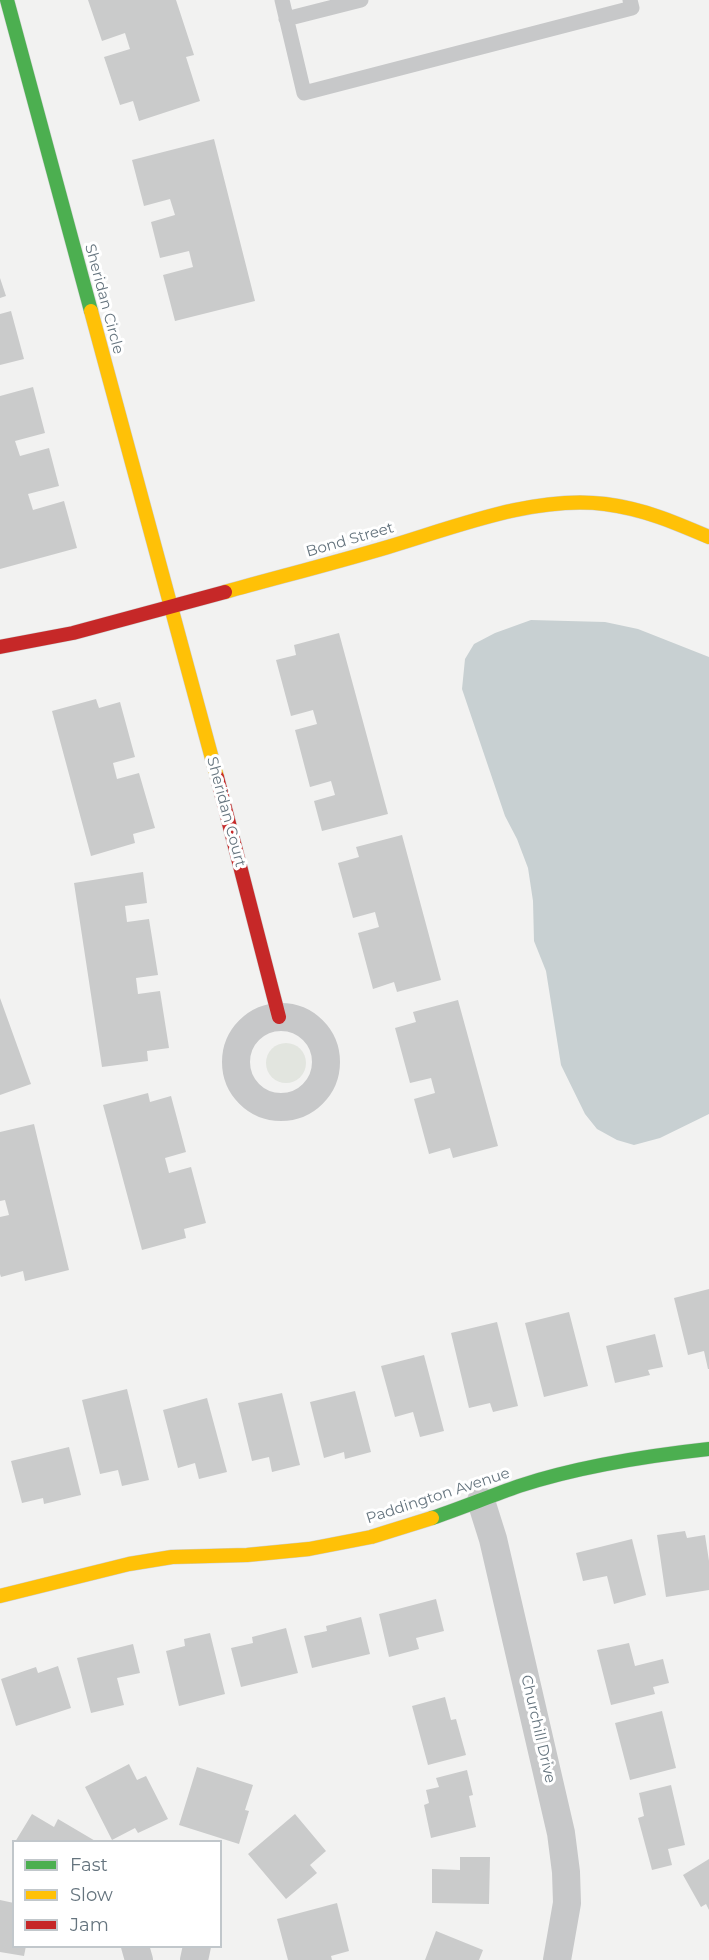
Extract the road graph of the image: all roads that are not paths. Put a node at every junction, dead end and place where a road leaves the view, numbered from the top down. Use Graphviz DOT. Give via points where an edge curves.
graph roads {
  1 [pos="7,0"];
  2 [pos="282,0"];
  3 [pos="361,0"];
  4 [pos="630,0"];
  5 [pos="286,19"];
  6 [pos="709,537"];
  7 [pos="170,607"];
  8 [pos="0,647"];
  9 [pos="279,1017"];
  10 [pos="709,1449"];
  11 [pos="481,1501"];
  12 [pos="0,1596"];
  13 [pos="557,1960"];
  1 -- 7 [label="street, Sheridan Circle"];
  2 -- 5 [label="lane"];
  3 -- 5 [label="lane"];
  4 -- 5 [label="lane" via="632,8 304,93"];
  6 -- 7 [label="street, Bond Street" via="654,514 604,504 549,504 495,515"];
  7 -- 8 [label="street, Bond Street" via="73,633"];
  7 -- 9 [label="street, Sheridan Court"];
  10 -- 11 [label="street, Paddington Avenue" via="602,1465 520,1486"];
  11 -- 12 [label="street, Paddington Avenue" via="360,1539 247,1556 172,1557"];
  11 -- 13 [label="street, Churchill Drive" via="561,1833 567,1903"];
}
